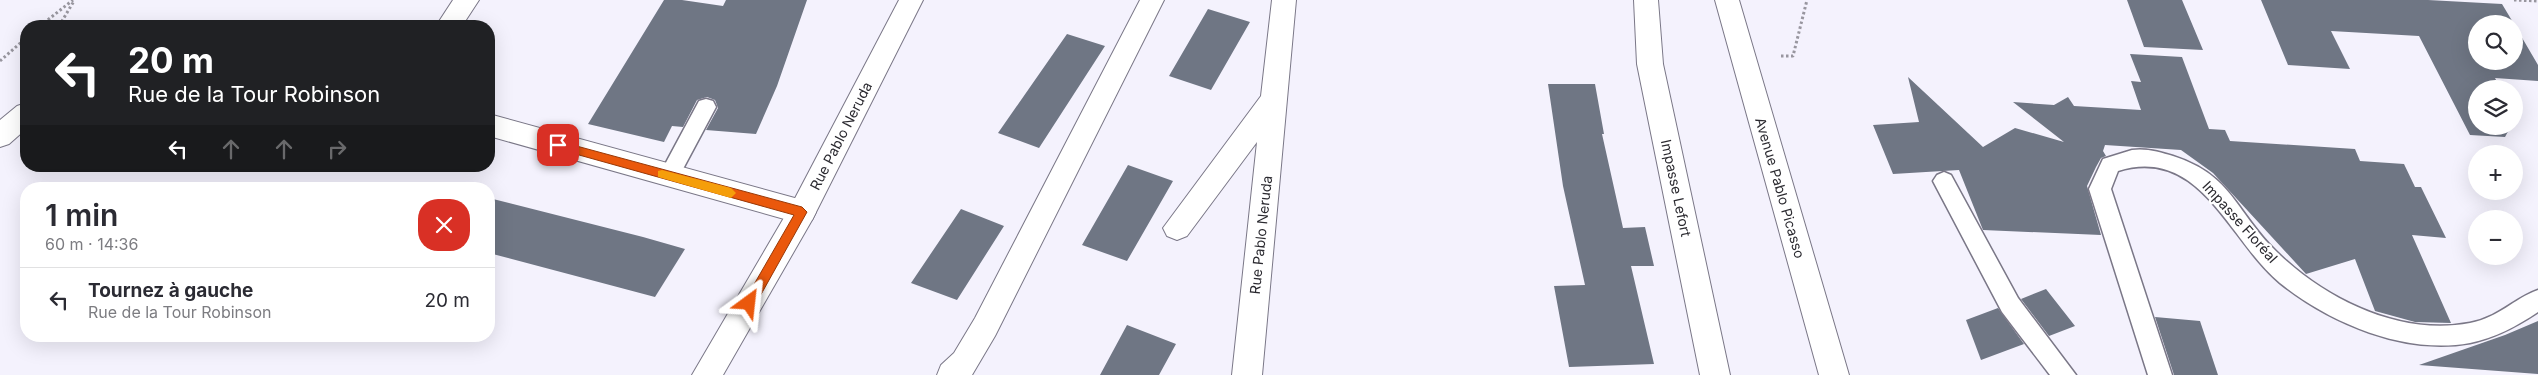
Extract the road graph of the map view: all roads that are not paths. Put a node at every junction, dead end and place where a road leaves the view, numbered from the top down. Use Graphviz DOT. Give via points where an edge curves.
graph roads {
  1 [pos="467,0"];
  2 [pos="911,0"];
  3 [pos="1152,0"];
  4 [pos="1284,0"];
  5 [pos="1646,0"];
  6 [pos="1726,0"];
  7 [pos="452,20"];
  8 [pos="1276,96"];
  9 [pos="706,107"];
  10 [pos="20,118"];
  11 [pos="495,127"];
  12 [pos="0,136"];
  13 [pos="669,176"];
  14 [pos="1944,181"];
  15 [pos="802,212"];
  16 [pos="1177,228"];
  17 [pos="2538,300"];
  18 [pos="707,375"];
  19 [pos="952,375"];
  20 [pos="1247,375"];
  21 [pos="1716,375"];
  22 [pos="1834,375"];
  23 [pos="2064,375"];
  24 [pos="2160,375"];
  1 -- 7 [label="street"];
  2 -- 15 [label="street, Rue Pablo Neruda"];
  3 -- 19 [label="street" via="985,328 965,362"];
  4 -- 8 [label="street, Rue Pablo Neruda"];
  5 -- 21 [label="street, Impasse Lefort" via="1650,64"];
  6 -- 22 [label="street, Avenue Pablo Picasso"];
  8 -- 16 [label="street"];
  8 -- 20 [label="street, Rue Pablo Neruda"];
  9 -- 13 [label="lane"];
  10 -- 12 [label="street"];
  11 -- 13 [label="street"];
  13 -- 15 [label="street"];
  14 -- 23 [label="lane" via="2010,305"];
  15 -- 18 [label="street, Rue Pablo Neruda"];
  17 -- 24 [label="lane, Impasse Floréal" via="2510,319 2471,334 2412,334 2347,314 2304,289 2261,250 2230,207 2202,178 2174,164 2139,158 2110,165 2100,189"];
}
